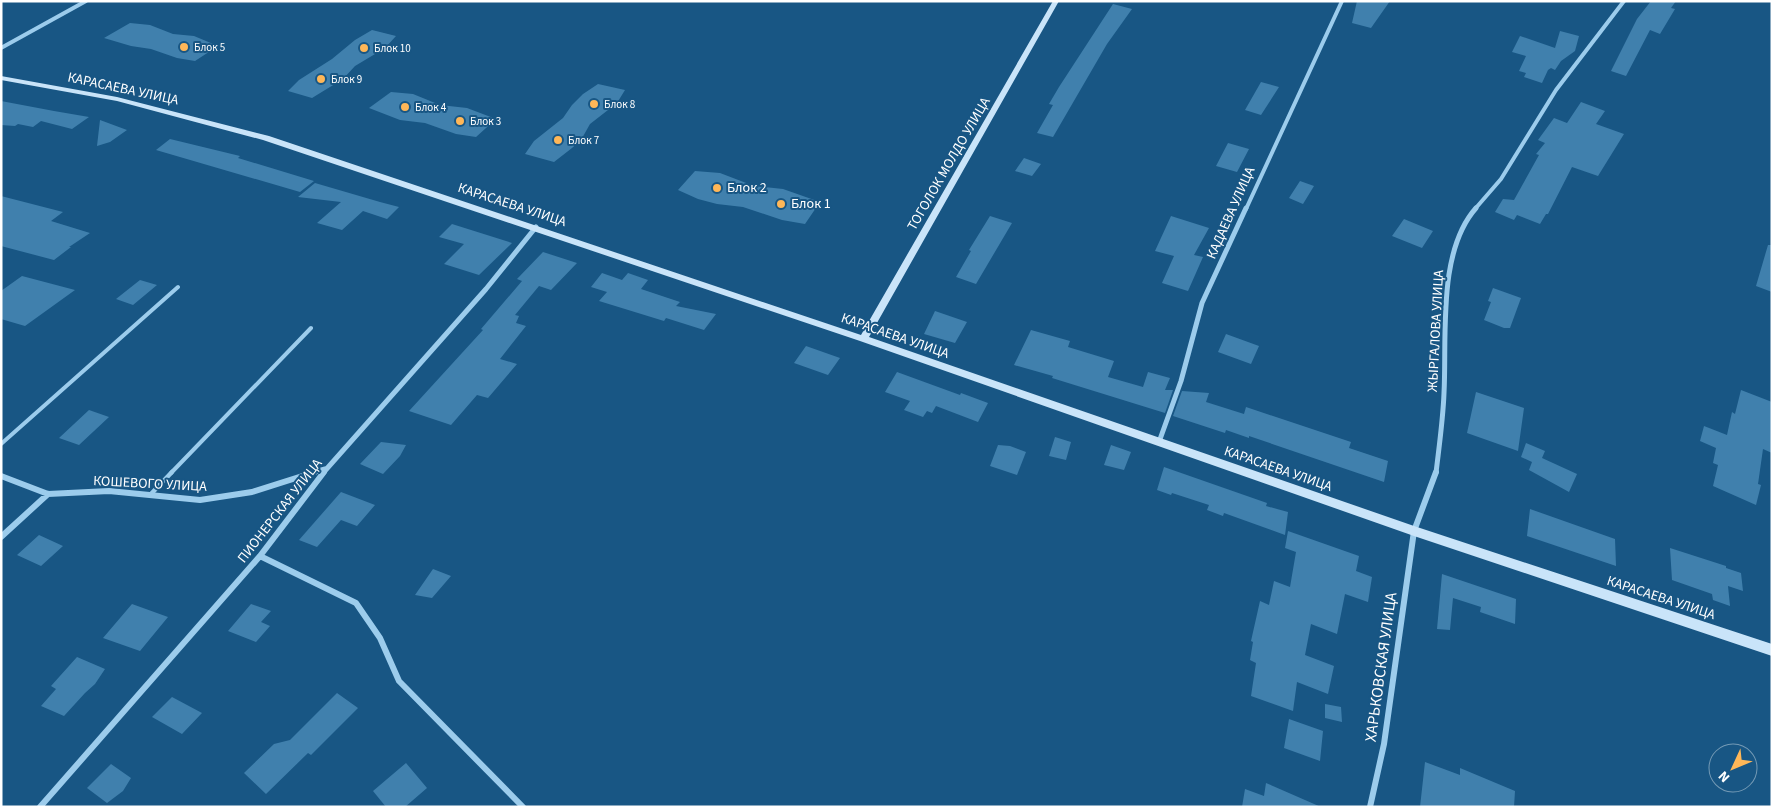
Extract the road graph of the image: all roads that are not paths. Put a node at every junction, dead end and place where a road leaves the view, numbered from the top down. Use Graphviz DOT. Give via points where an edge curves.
graph roads {
  1 [pos="86,1"];
  2 [pos="1056,1"];
  3 [pos="1342,1"];
  4 [pos="1624,1"];
  5 [pos="1,48"];
  6 [pos="1,78"];
  7 [pos="536,227"];
  8 [pos="178,287"];
  9 [pos="312,328"];
  10 [pos="863,339"];
  11 [pos="1159,442"];
  12 [pos="1,444"];
  13 [pos="327,469"];
  14 [pos="1,476"];
  15 [pos="48,494"];
  16 [pos="150,495"];
  17 [pos="1414,531"];
  18 [pos="1,537"];
  19 [pos="260,556"];
  20 [pos="1772,650"];
  21 [pos="40,807"];
  22 [pos="523,807"];
  23 [pos="1370,807"];
  1 -- 5 [label="street"];
  2 -- 10 [label="street, ТОГОЛОК МОЛДО УЛИЦА"];
  3 -- 11 [label="street, КАДАЕВА УЛИЦА" via="1202,304 1181,381"];
  4 -- 17 [label="street, ЖЫРГАЛОВА УЛИЦА" via="1556,90 1501,179 1466,218 1454,247 1448,274 1444,395 1436,476"];
  6 -- 7 [label="street, КАРАСАЕВА УЛИЦА" via="117,99 266,138"];
  7 -- 10 [label="street, КАРАСАЕВА УЛИЦА"];
  7 -- 13 [label="street, ПИОНЕРСКАЯ УЛИЦА" via="486,289"];
  8 -- 12 [label="lane"];
  9 -- 16 [label="lane"];
  10 -- 11 [label="street, КАРАСАЕВА УЛИЦА"];
  11 -- 17 [label="street, КАРАСАЕВА УЛИЦА"];
  13 -- 16 [label="street, КОШЕВОГО УЛИЦА" via="252,492 200,500"];
  13 -- 19 [label="street, ПИОНЕРСКАЯ УЛИЦА"];
  14 -- 15 [label="street, КОШЕВОГО УЛИЦА"];
  15 -- 16 [label="street, КОШЕВОГО УЛИЦА" via="109,491"];
  15 -- 18 [label="street"];
  17 -- 20 [label="street, КАРАСАЕВА УЛИЦА"];
  17 -- 23 [label="street, ХАРЬКОВСКАЯ УЛИЦА" via="1384,744"];
  19 -- 21 [label="street, ПИОНЕРСКАЯ УЛИЦА"];
  19 -- 22 [label="street" via="356,603 380,638 399,681"];
}
